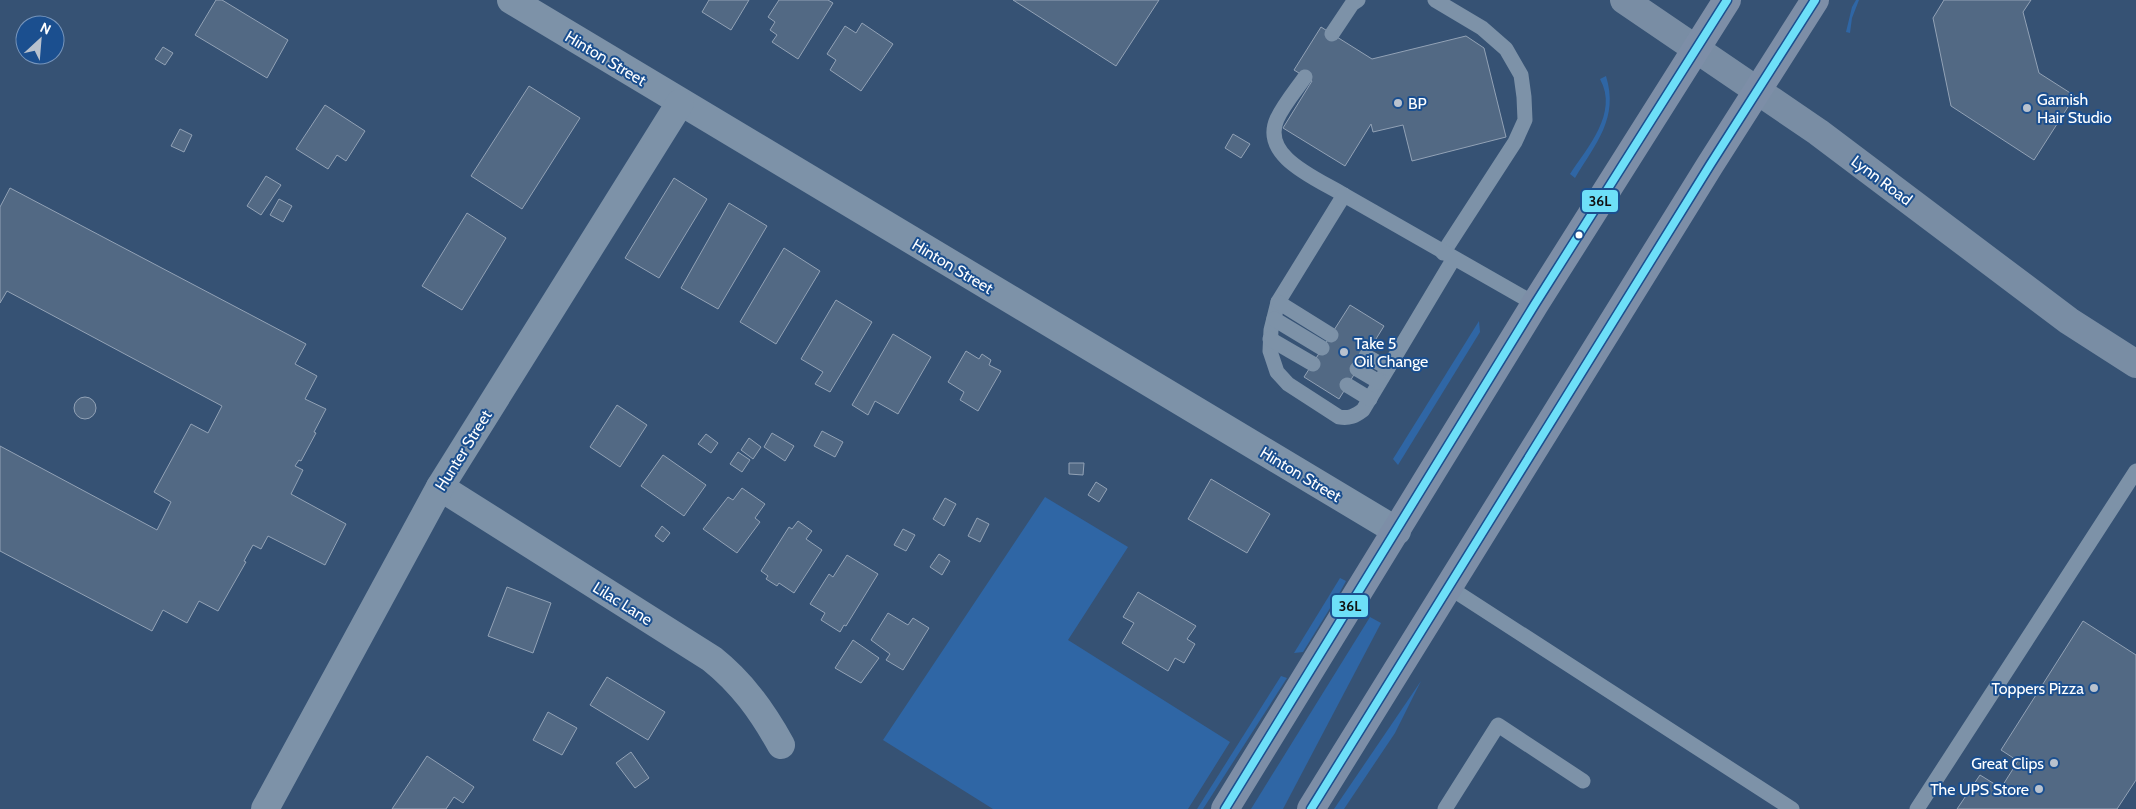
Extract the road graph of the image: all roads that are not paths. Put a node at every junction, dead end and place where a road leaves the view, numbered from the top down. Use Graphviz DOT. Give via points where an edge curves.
graph roads {
  1 [pos="511,0"];
  2 [pos="1358,0"];
  3 [pos="1434,0"];
  4 [pos="1624,0"];
  5 [pos="1727,0"];
  6 [pos="1816,0"];
  7 [pos="1332,34"];
  8 [pos="1697,48"];
  9 [pos="1304,77"];
  10 [pos="1757,89"];
  11 [pos="680,103"];
  12 [pos="1344,195"];
  13 [pos="1449,255"];
  14 [pos="1281,297"];
  15 [pos="1535,304"];
  16 [pos="1274,319"];
  17 [pos="1331,335"];
  18 [pos="1270,339"];
  19 [pos="1322,348"];
  20 [pos="1366,356"];
  21 [pos="1313,364"];
  22 [pos="2136,364"];
  23 [pos="1388,368"];
  24 [pos="1357,369"];
  25 [pos="1379,382"];
  26 [pos="1347,385"];
  27 [pos="1370,399"];
  28 [pos="2136,470"];
  29 [pos="440,487"];
  30 [pos="1397,531"];
  31 [pos="1447,586"];
  32 [pos="781,745"];
  33 [pos="1583,781"];
  34 [pos="265,809"];
  35 [pos="1225,809"];
  36 [pos="1310,809"];
  37 [pos="1445,809"];
  38 [pos="1792,809"];
  39 [pos="1917,809"];
  1 -- 11 [label="street, Hinton Street"];
  2 -- 7 [label="lane"];
  3 -- 13 [label="lane" via="1482,28 1506,49 1521,74 1524,97 1525,120 1515,142"];
  4 -- 8 [label="main road, Lynn Road"];
  5 -- 8 [label="main road"];
  6 -- 10 [label="main road"];
  8 -- 10 [label="main road, Lynn Road"];
  8 -- 15 [label="main road"];
  9 -- 12 [label="lane" via="1278,118 1274,140 1277,148 1291,162"];
  10 -- 22 [label="main road, Lynn Road" via="2070,321"];
  10 -- 31 [label="main road"];
  11 -- 29 [label="street, Hunter Street"];
  11 -- 30 [label="street, Hinton Street"];
  12 -- 13 [label="lane"];
  12 -- 14 [label="lane"];
  13 -- 15 [label="lane"];
  13 -- 23 [label="lane"];
  14 -- 16 [label="lane"];
  14 -- 17 [label="lane"];
  15 -- 30 [label="main road"];
  16 -- 18 [label="lane"];
  16 -- 19 [label="lane"];
  18 -- 21 [label="lane"];
  18 -- 27 [label="lane" via="1277,372 1288,384 1339,417 1356,416"];
  20 -- 23 [label="lane"];
  23 -- 25 [label="lane"];
  24 -- 25 [label="lane"];
  25 -- 27 [label="lane"];
  26 -- 27 [label="lane"];
  28 -- 39 [label="lane"];
  29 -- 32 [label="street, Lilac Lane" via="712,659 750,695"];
  29 -- 34 [label="street, Hunter Street"];
  30 -- 35 [label="main road"];
  31 -- 36 [label="main road"];
  31 -- 38 [label="lane"];
  33 -- 37 [label="lane" via="1498,725"];
}
